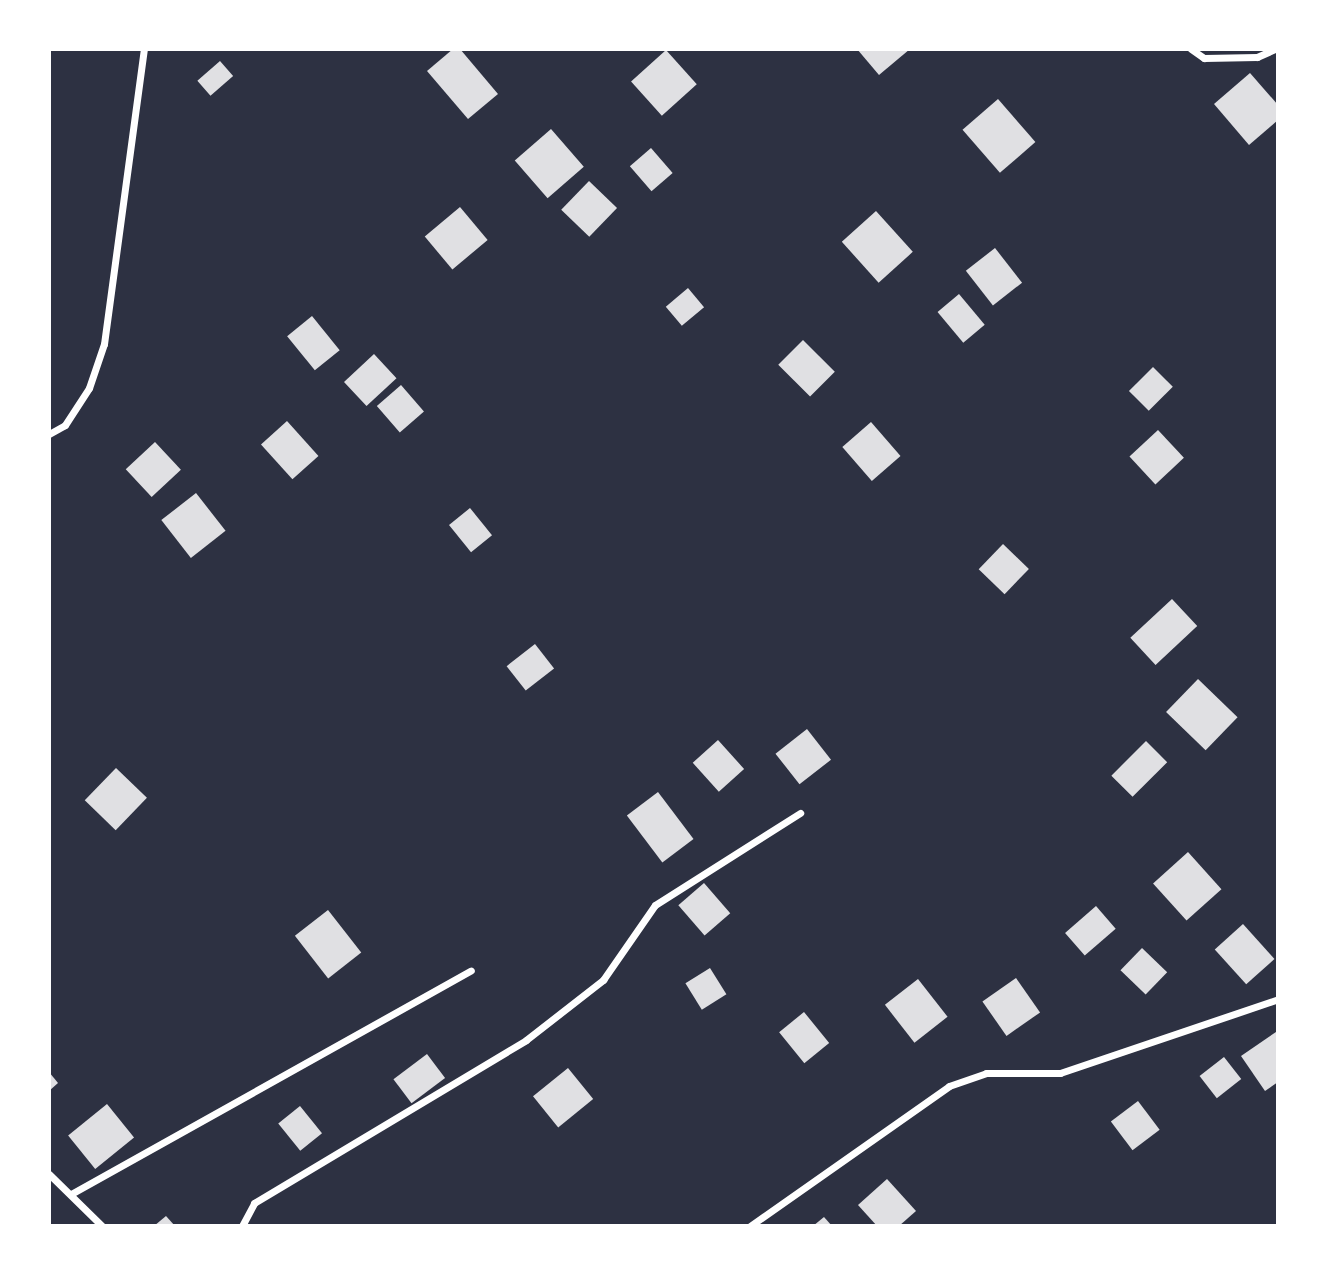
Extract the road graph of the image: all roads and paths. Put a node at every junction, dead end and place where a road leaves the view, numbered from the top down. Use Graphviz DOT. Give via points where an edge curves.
graph roads {
  1 [pos="144,49"];
  2 [pos="1191,49"];
  3 [pos="1275,49"];
  4 [pos="49,434"];
  5 [pos="800,813"];
  6 [pos="471,970"];
  7 [pos="1278,999"];
  8 [pos="49,1174"];
  9 [pos="71,1194"];
  10 [pos="102,1226"];
  11 [pos="242,1226"];
  12 [pos="750,1226"];
  1 -- 4 [label="street" via="104,344 89,388 65,425"];
  2 -- 3 [label="street" via="1204,58 1257,57"];
  5 -- 11 [label="street" via="655,905 603,980 526,1040 254,1203"];
  6 -- 9 [label="street"];
  7 -- 12 [label="street" via="1060,1073 986,1073 949,1086"];
  8 -- 9 [label="street"];
  9 -- 10 [label="street"];
}
